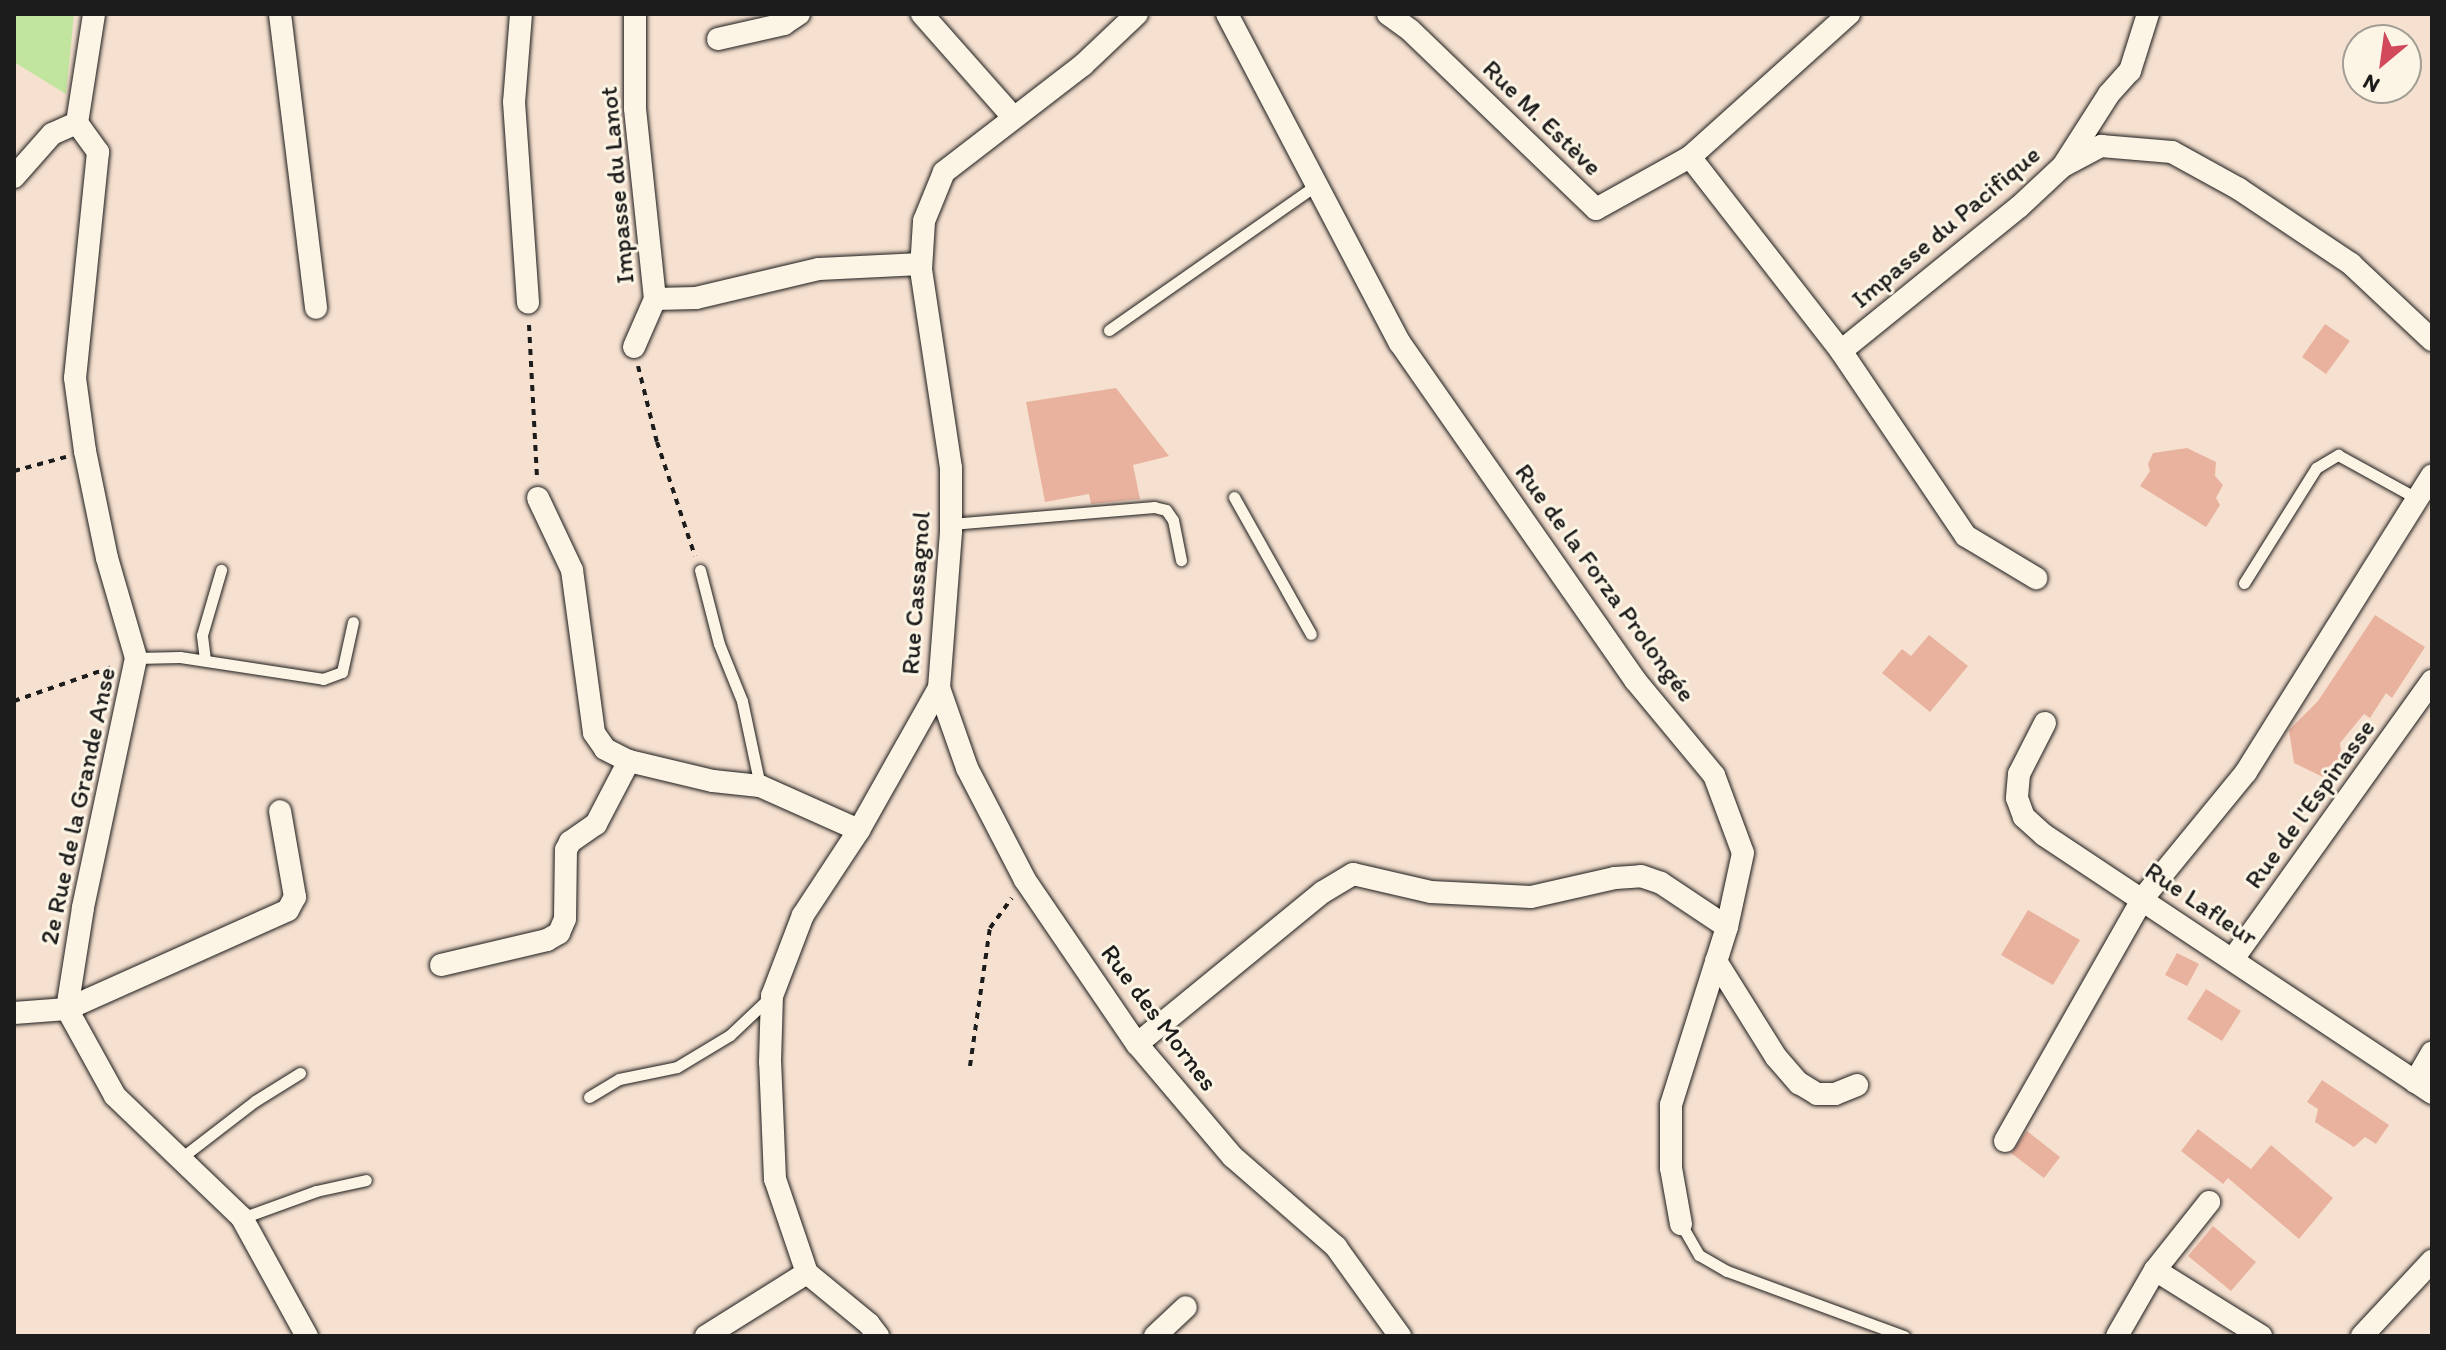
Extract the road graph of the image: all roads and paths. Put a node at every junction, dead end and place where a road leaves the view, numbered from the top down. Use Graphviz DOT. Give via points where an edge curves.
graph roads {
  1 [pos="94,14"];
  2 [pos="280,14"];
  3 [pos="521,14"];
  4 [pos="635,14"];
  5 [pos="799,14"];
  6 [pos="922,14"];
  7 [pos="1137,14"];
  8 [pos="1227,14"];
  9 [pos="1388,14"];
  10 [pos="1849,14"];
  11 [pos="2148,14"];
  12 [pos="718,39"];
  13 [pos="1013,117"];
  14 [pos="77,123"];
  15 [pos="1690,157"];
  16 [pos="2063,166"];
  17 [pos="14,177"];
  18 [pos="1316,185"];
  19 [pos="921,264"];
  20 [pos="655,299"];
  21 [pos="528,303"];
  22 [pos="316,308"];
  23 [pos="1109,330"];
  24 [pos="2432,340"];
  25 [pos="634,347"];
  26 [pos="1841,351"];
  27 [pos="85,451"];
  28 [pos="14,471"];
  29 [pos="2432,475"];
  30 [pos="1234,497"];
  31 [pos="538,498"];
  32 [pos="2418,499"];
  33 [pos="951,524"];
  34 [pos="1181,560"];
  35 [pos="221,570"];
  36 [pos="700,570"];
  37 [pos="2036,578"];
  38 [pos="2244,583"];
  39 [pos="353,622"];
  40 [pos="1311,634"];
  41 [pos="136,658"];
  42 [pos="205,660"];
  43 [pos="2432,681"];
  44 [pos="939,688"];
  45 [pos="14,701"];
  46 [pos="2045,723"];
  47 [pos="629,761"];
  48 [pos="760,786"];
  49 [pos="280,811"];
  50 [pos="859,830"];
  51 [pos="1025,880"];
  52 [pos="2143,898"];
  53 [pos="1727,927"];
  54 [pos="2233,959"];
  55 [pos="1716,961"];
  56 [pos="441,965"];
  57 [pos="772,996"];
  58 [pos="67,1009"];
  59 [pos="14,1013"];
  60 [pos="1137,1044"];
  61 [pos="2432,1053"];
  62 [pos="970,1066"];
  63 [pos="300,1073"];
  64 [pos="1857,1085"];
  65 [pos="2423,1088"];
  66 [pos="589,1097"];
  67 [pos="2005,1141"];
  68 [pos="181,1158"];
  69 [pos="366,1180"];
  70 [pos="2209,1202"];
  71 [pos="242,1218"];
  72 [pos="1681,1224"];
  73 [pos="2432,1261"];
  74 [pos="2155,1270"];
  75 [pos="807,1273"];
  76 [pos="1186,1307"];
  77 [pos="307,1336"];
  78 [pos="706,1336"];
  79 [pos="878,1336"];
  80 [pos="1155,1336"];
  81 [pos="1400,1336"];
  82 [pos="1904,1336"];
  83 [pos="2117,1336"];
  84 [pos="2261,1336"];
  85 [pos="2362,1336"];
  1 -- 14 [label="street"];
  2 -- 22 [label="street"];
  3 -- 21 [label="street" via="514,102"];
  4 -- 20 [label="street, Impasse du Lanot" via="635,108"];
  5 -- 12 [label="street" via="784,24"];
  6 -- 13 [label="street"];
  7 -- 13 [label="street, Rue Cassagnol" via="1083,65"];
  8 -- 18 [label="street, Rue de la Forza Prolongée"];
  9 -- 15 [label="street, Rue M. Estève" via="1596,209"];
  10 -- 15 [label="street, Rue M. Estève"];
  11 -- 16 [label="street, Impasse du Pacifique" via="2130,71"];
  13 -- 19 [label="street, Rue Cassagnol" via="944,172 924,221"];
  14 -- 17 [label="street" via="52,134"];
  14 -- 27 [label="street, 2e Rue de la Grande Anse" via="98,152 75,378"];
  15 -- 26 [label="street"];
  16 -- 24 [label="street" via="2101,146 2172,152 2239,189 2342,259"];
  16 -- 26 [label="street, Impasse du Pacifique"];
  18 -- 23 [label="lane"];
  18 -- 53 [label="street, Rue de la Forza Prolongée" via="1400,343 1635,680 1714,775 1743,853"];
  19 -- 20 [label="street" via="819,269 696,298"];
  19 -- 33 [label="street, Rue Cassagnol" via="951,468"];
  20 -- 25 [label="street, Impasse du Lanot"];
  21 -- 31 [label="path"];
  25 -- 36 [label="path" via="657,442"];
  26 -- 37 [label="street" via="1966,536"];
  27 -- 28 [label="path"];
  27 -- 41 [label="street, 2e Rue de la Grande Anse" via="107,558"];
  29 -- 32 [label="street"];
  30 -- 40 [label="lane"];
  31 -- 47 [label="street" via="572,570 594,733 605,749"];
  32 -- 38 [label="lane" via="2338,455 2316,468"];
  32 -- 52 [label="street" via="2246,772"];
  33 -- 34 [label="lane" via="1154,507 1166,510 1173,520"];
  33 -- 44 [label="street, Rue Cassagnol"];
  35 -- 42 [label="lane" via="202,635"];
  36 -- 48 [label="lane" via="719,644 742,701"];
  39 -- 42 [label="lane" via="342,672 323,679"];
  41 -- 42 [label="lane"];
  41 -- 45 [label="path"];
  41 -- 58 [label="street, 2e Rue de la Grande Anse"];
  43 -- 54 [label="street, Rue de l'Espinasse"];
  44 -- 50 [label="street, Rue Cassagnol"];
  44 -- 51 [label="street, Rue des Mornes" via="967,768"];
  46 -- 52 [label="street, Rue Lafleur" via="2019,774 2017,798 2024,817"];
  47 -- 48 [label="street"];
  47 -- 56 [label="street" via="596,824 566,850 565,919 559,933"];
  48 -- 50 [label="street"];
  49 -- 58 [label="street" via="295,897 288,910"];
  50 -- 57 [label="street, Rue Cassagnol" via="803,915"];
  51 -- 60 [label="street, Rue des Mornes"];
  51 -- 62 [label="path" via="990,928"];
  52 -- 54 [label="street, Rue Lafleur"];
  52 -- 67 [label="street"];
  53 -- 55 [label="street, Rue de la Forza Prolongée"];
  53 -- 60 [label="street" via="1661,883 1641,876 1531,897 1431,892 1353,874 1323,892"];
  54 -- 65 [label="street, Rue Lafleur"];
  55 -- 64 [label="street" via="1776,1057 1799,1083 1817,1094"];
  55 -- 72 [label="street, Rue de la Forza Prolongée" via="1671,1105 1671,1168"];
  57 -- 66 [label="lane" via="730,1035 677,1067 619,1079"];
  57 -- 75 [label="street, Rue Cassagnol" via="775,1179"];
  58 -- 59 [label="street"];
  58 -- 68 [label="street" via="115,1096"];
  60 -- 81 [label="street, Rue des Mornes" via="1233,1157 1336,1247"];
  61 -- 65 [label="street"];
  63 -- 68 [label="lane"];
  68 -- 71 [label="street"];
  69 -- 71 [label="lane" via="316,1191"];
  70 -- 74 [label="street"];
  71 -- 77 [label="street"];
  72 -- 82 [label="lane" via="1699,1255 1727,1271"];
  73 -- 85 [label="street"];
  74 -- 83 [label="street"];
  74 -- 84 [label="street"];
  75 -- 78 [label="street"];
  75 -- 79 [label="street"];
  76 -- 80 [label="street"];
}
